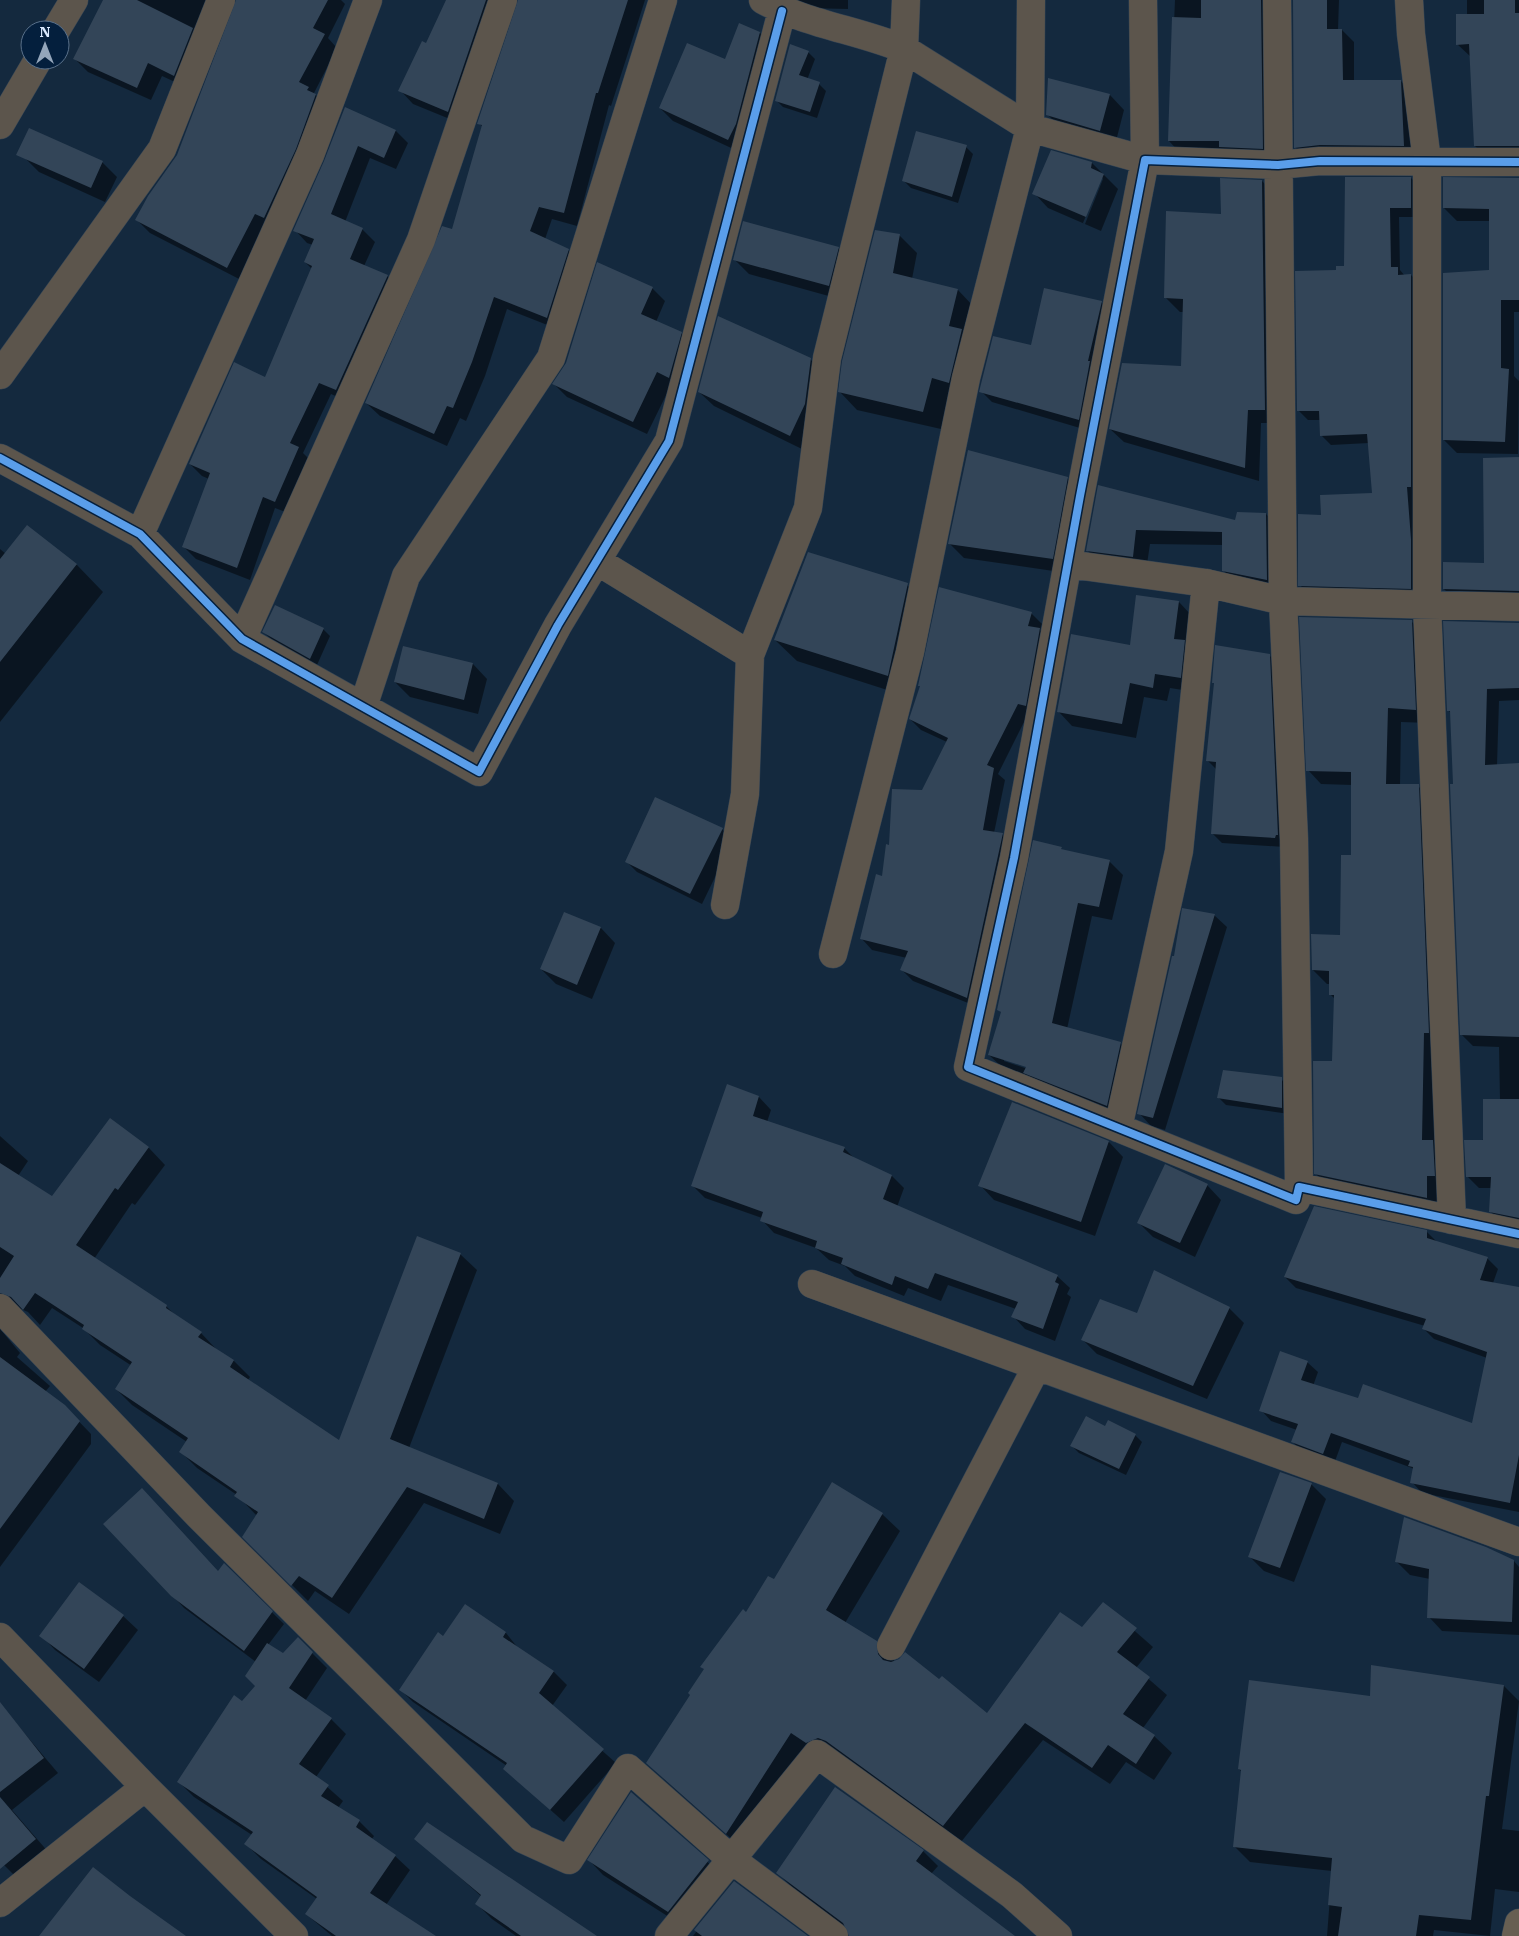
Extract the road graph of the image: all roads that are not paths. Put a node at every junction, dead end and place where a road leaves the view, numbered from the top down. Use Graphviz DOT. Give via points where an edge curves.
graph roads {
  1 [pos="74,0"];
  2 [pos="221,0"];
  3 [pos="368,0"];
  4 [pos="503,0"];
  5 [pos="663,0"];
  6 [pos="906,0"];
  7 [pos="1031,0"];
  8 [pos="1143,0"];
  9 [pos="1277,0"];
  10 [pos="1409,0"];
  11 [pos="772,5"];
  12 [pos="62,20"];
  13 [pos="904,49"];
  14 [pos="32,70"];
  15 [pos="0,125"];
  16 [pos="1030,128"];
  17 [pos="1145,160"];
  18 [pos="1427,162"];
  19 [pos="1519,162"];
  20 [pos="1278,165"];
  21 [pos="0,375"];
  22 [pos="0,458"];
  23 [pos="140,534"];
  24 [pos="597,561"];
  25 [pos="1068,564"];
  26 [pos="1206,583"];
  27 [pos="1283,601"];
  28 [pos="1427,605"];
  29 [pos="1519,607"];
  30 [pos="242,639"];
  31 [pos="750,655"];
  32 [pos="363,707"];
  33 [pos="725,905"];
  34 [pos="833,954"];
  35 [pos="1118,1128"];
  36 [pos="1299,1187"];
  37 [pos="1452,1220"];
  38 [pos="1519,1234"];
  39 [pos="812,1284"];
  40 [pos="0,1308"];
  41 [pos="1037,1366"];
  42 [pos="1519,1542"];
  43 [pos="0,1636"];
  44 [pos="890,1646"];
  45 [pos="145,1787"];
  46 [pos="731,1859"];
  47 [pos="0,1903"];
  48 [pos="1519,1923"];
  49 [pos="294,1936"];
  50 [pos="669,1936"];
  51 [pos="834,1936"];
  52 [pos="1058,1936"];
  53 [pos="1516,1936"];
  1 -- 12 [label="street"];
  2 -- 21 [label="street" via="162,149"];
  3 -- 23 [label="street" via="310,155"];
  4 -- 30 [label="street" via="421,240"];
  5 -- 32 [label="street" via="551,358 406,576"];
  6 -- 13 [label="street"];
  7 -- 16 [label="street"];
  8 -- 17 [label="street"];
  9 -- 20 [label="street"];
  10 -- 18 [label="street"];
  11 -- 13 [label="street"];
  11 -- 24 [label="street" via="669,442"];
  13 -- 16 [label="street"];
  13 -- 31 [label="street" via="826,358 808,508"];
  14 -- 15 [label="street"];
  16 -- 17 [label="street"];
  16 -- 34 [label="street" via="966,378 910,652"];
  17 -- 20 [label="street"];
  17 -- 25 [label="street"];
  18 -- 19 [label="street"];
  18 -- 20 [label="street" via="1320,161"];
  18 -- 28 [label="street"];
  20 -- 27 [label="street"];
  22 -- 23 [label="street"];
  23 -- 30 [label="street"];
  24 -- 31 [label="street"];
  24 -- 32 [label="street" via="558,625 479,772"];
  25 -- 26 [label="street"];
  25 -- 35 [label="street" via="1014,858 968,1067"];
  26 -- 27 [label="street"];
  26 -- 35 [label="street" via="1179,851"];
  27 -- 28 [label="street"];
  27 -- 36 [label="street" via="1294,839"];
  28 -- 29 [label="street"];
  28 -- 37 [label="street"];
  30 -- 32 [label="street"];
  31 -- 33 [label="street" via="745,794"];
  35 -- 36 [label="street" via="1296,1200"];
  36 -- 37 [label="street"];
  37 -- 38 [label="street"];
  39 -- 41 [label="street"];
  40 -- 46 [label="street" via="199,1516 523,1838 569,1860 628,1768"];
  41 -- 42 [label="street"];
  41 -- 44 [label="street"];
  43 -- 45 [label="street"];
  45 -- 47 [label="street"];
  45 -- 49 [label="street"];
  46 -- 50 [label="street"];
  46 -- 51 [label="street"];
  46 -- 52 [label="street" via="817,1754 1012,1895"];
  48 -- 53 [label="main road"];
}
